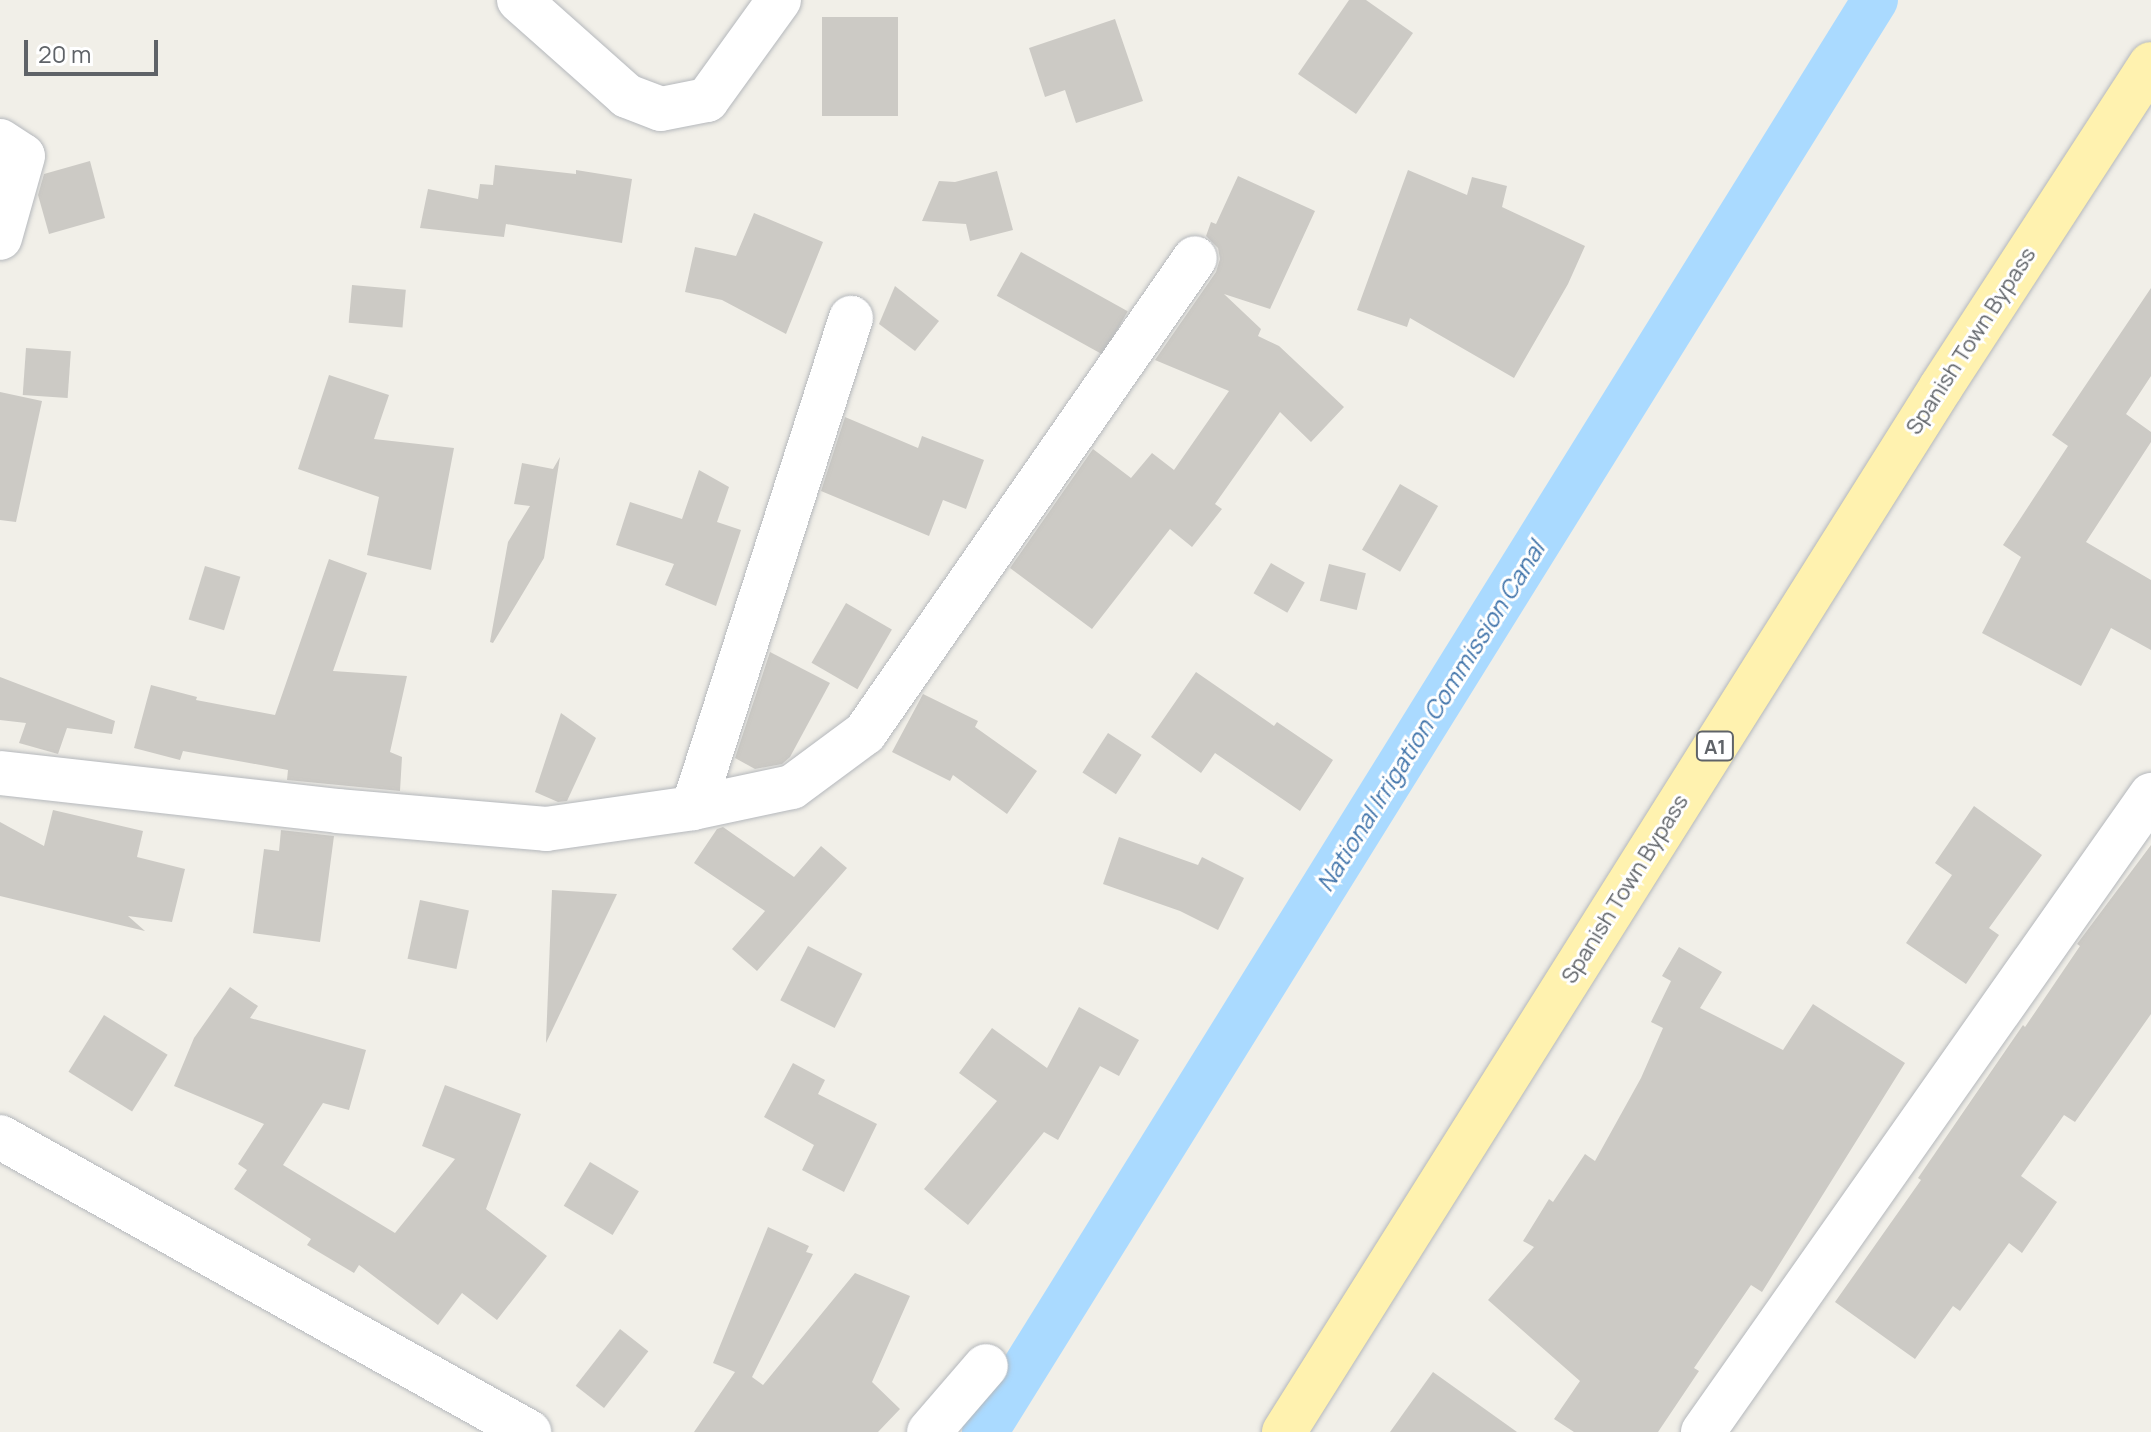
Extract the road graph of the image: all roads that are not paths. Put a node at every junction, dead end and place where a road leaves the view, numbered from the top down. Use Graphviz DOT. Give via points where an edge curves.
graph roads {
  1 [pos="519,0"];
  2 [pos="779,0"];
  3 [pos="2151,64"];
  4 [pos="11,148"];
  5 [pos="0,238"];
  6 [pos="1195,258"];
  7 [pos="851,318"];
  8 [pos="0,773"];
  9 [pos="2151,795"];
  10 [pos="693,808"];
  11 [pos="0,1137"];
  12 [pos="986,1366"];
  13 [pos="529,1432"];
  14 [pos="929,1432"];
  15 [pos="1284,1432"];
  16 [pos="1703,1432"];
  1 -- 2 [label="street" via="627,96 661,109 707,100"];
  3 -- 15 [label="main road, Spanish Town Bypass / A1" via="1932,400"];
  4 -- 5 [label="street"];
  6 -- 10 [label="street" via="865,733 792,787"];
  7 -- 10 [label="street"];
  8 -- 10 [label="street" via="546,829"];
  9 -- 16 [label="street"];
  11 -- 13 [label="street"];
  12 -- 14 [label="street"];
}
